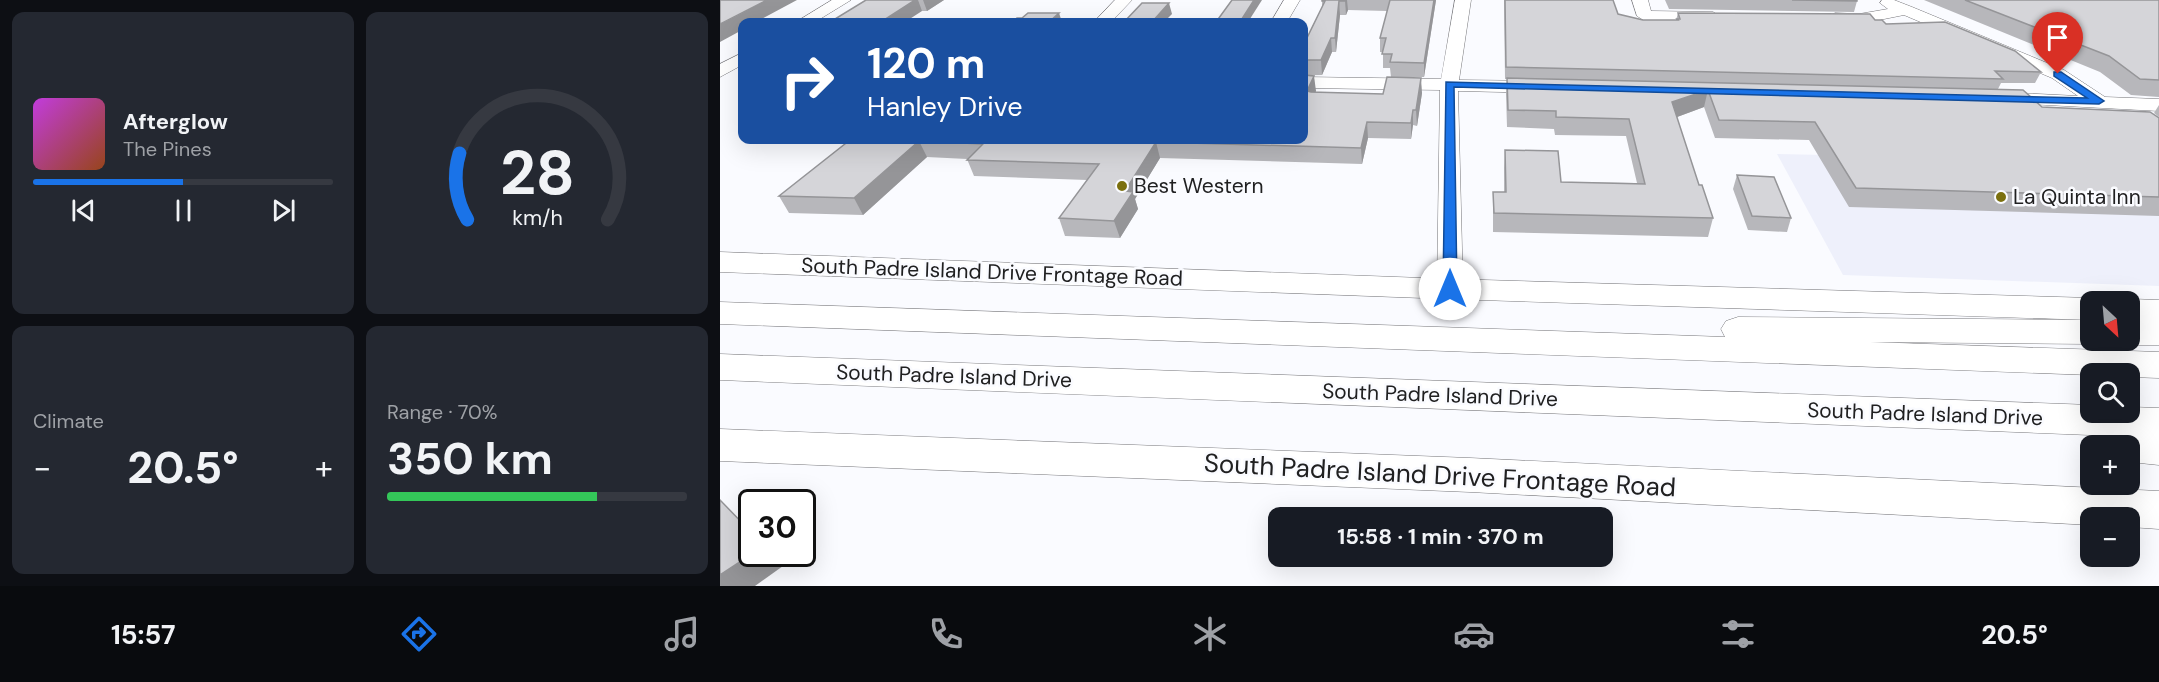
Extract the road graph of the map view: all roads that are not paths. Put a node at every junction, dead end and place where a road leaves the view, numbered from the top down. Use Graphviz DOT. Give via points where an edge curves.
graph roads {
  1 [pos="843,0"];
  2 [pos="1124,0"];
  3 [pos="1292,0"];
  4 [pos="1462,0"];
  5 [pos="1640,0"];
  6 [pos="1882,0"];
  7 [pos="1905,10"];
  8 [pos="1728,17"];
  9 [pos="811,18"];
  10 [pos="1106,18"];
  11 [pos="1281,18"];
  12 [pos="1823,18"];
  13 [pos="738,61"];
  14 [pos="720,72"];
  15 [pos="1308,82"];
  16 [pos="1449,84"];
  17 [pos="1556,87"];
  18 [pos="1981,98"];
  19 [pos="2099,101"];
  20 [pos="2159,105"];
  21 [pos="720,262"];
  22 [pos="1450,289"];
  23 [pos="2080,309"];
  24 [pos="2140,310"];
  25 [pos="2159,311"];
  26 [pos="720,313"];
  27 [pos="2080,332"];
  28 [pos="2140,333"];
  29 [pos="2159,333"];
  30 [pos="1636,347"];
  31 [pos="2159,365"];
  32 [pos="720,367"];
  33 [pos="1839,411"];
  34 [pos="2159,423"];
  35 [pos="2080,441"];
  36 [pos="720,445"];
  37 [pos="2140,447"];
  38 [pos="2159,449"];
  39 [pos="2159,510"];
  1 -- 9 [label="street"];
  2 -- 10 [label="street"];
  3 -- 11 [label="street"];
  4 -- 16 [label="street"];
  5 -- 8 [label="street" via="1645,16"];
  6 -- 7 [label="street"];
  7 -- 12 [label="street" via="1859,19"];
  7 -- 19 [label="street" via="2058,74"];
  13 -- 14 [label="street"];
  15 -- 16 [label="street"];
  16 -- 17 [label="street"];
  16 -- 22 [label="street"];
  18 -- 19 [label="street"];
  19 -- 20 [label="street"];
  21 -- 22 [label="main road, South Padre Island Drive Frontage Road"];
  22 -- 23 [label="main road, South Padre Island Drive Frontage Road"];
  24 -- 25 [label="main road"];
  26 -- 30 [label="main road"];
  27 -- 30 [label="main road" via="1720,328"];
  28 -- 29 [label="main road"];
  30 -- 31 [label="main road"];
  32 -- 33 [label="main road, South Padre Island Drive"];
  33 -- 34 [label="main road, South Padre Island Drive"];
  33 -- 35 [label="main road"];
  36 -- 39 [label="main road, South Padre Island Drive Frontage Road" via="1470,475"];
  37 -- 38 [label="main road"];
}
